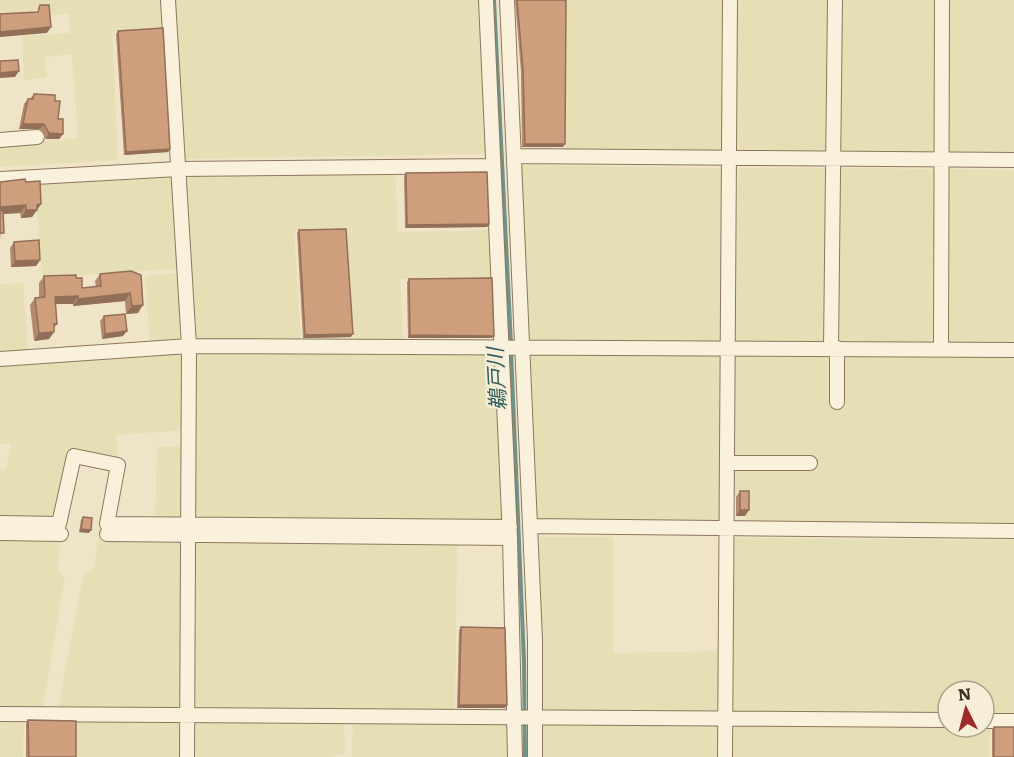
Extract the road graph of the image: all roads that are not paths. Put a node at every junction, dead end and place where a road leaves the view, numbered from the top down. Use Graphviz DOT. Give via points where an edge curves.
graph roads {
  1 [pos="168,0"];
  2 [pos="486,0"];
  3 [pos="507,0"];
  4 [pos="730,0"];
  5 [pos="835,0"];
  6 [pos="942,0"];
  7 [pos="37,137"];
  8 [pos="0,140"];
  9 [pos="514,159"];
  10 [pos="1014,160"];
  11 [pos="729,161"];
  12 [pos="493,162"];
  13 [pos="832,162"];
  14 [pos="941,163"];
  15 [pos="178,165"];
  16 [pos="1014,167"];
  17 [pos="0,170"];
  18 [pos="0,179"];
  19 [pos="189,346"];
  20 [pos="512,346"];
  21 [pos="727,347"];
  22 [pos="834,348"];
  23 [pos="941,349"];
  24 [pos="1014,350"];
  25 [pos="0,359"];
  26 [pos="837,402"];
  27 [pos="727,463"];
  28 [pos="810,463"];
  29 [pos="0,524"];
  30 [pos="189,530"];
  31 [pos="530,530"];
  32 [pos="1014,531"];
  33 [pos="510,532"];
  34 [pos="726,532"];
  35 [pos="0,533"];
  36 [pos="61,534"];
  37 [pos="107,534"];
  38 [pos="1014,538"];
  39 [pos="0,714"];
  40 [pos="188,716"];
  41 [pos="525,718"];
  42 [pos="725,719"];
  43 [pos="936,720"];
  44 [pos="996,721"];
  45 [pos="1014,721"];
  46 [pos="188,757"];
  47 [pos="515,757"];
  48 [pos="535,757"];
  49 [pos="725,757"];
  1 -- 15 [label="street"];
  2 -- 12 [label="street"];
  3 -- 9 [label="street"];
  4 -- 11 [label="street"];
  5 -- 13 [label="street"];
  6 -- 14 [label="street"];
  7 -- 8 [label="street"];
  9 -- 11 [label="street"];
  9 -- 20 [label="street"];
  10 -- 14 [label="street"];
  11 -- 13 [label="street"];
  11 -- 21 [label="street"];
  12 -- 15 [label="street"];
  12 -- 20 [label="street"];
  13 -- 14 [label="street"];
  13 -- 22 [label="street"];
  14 -- 16 [label="street"];
  14 -- 23 [label="street"];
  15 -- 17 [label="street"];
  15 -- 18 [label="street"];
  15 -- 19 [label="street"];
  19 -- 20 [label="street"];
  19 -- 25 [label="street"];
  19 -- 30 [label="street"];
  20 -- 21 [label="street"];
  20 -- 31 [label="street"];
  20 -- 33 [label="street"];
  21 -- 22 [label="street"];
  21 -- 27 [label="street"];
  22 -- 23 [label="street"];
  22 -- 26 [label="street"];
  23 -- 24 [label="street"];
  27 -- 28 [label="street"];
  27 -- 34 [label="street"];
  29 -- 30 [label="street" via="59,524 74,456 118,465 107,524"];
  30 -- 33 [label="street"];
  30 -- 37 [label="street"];
  30 -- 40 [label="street"];
  31 -- 34 [label="street"];
  31 -- 41 [label="street"];
  32 -- 34 [label="street"];
  33 -- 41 [label="street"];
  34 -- 38 [label="street"];
  34 -- 42 [label="street"];
  35 -- 36 [label="street"];
  39 -- 40 [label="street"];
  40 -- 41 [label="street"];
  40 -- 46 [label="street"];
  41 -- 42 [label="street"];
  41 -- 47 [label="street"];
  41 -- 48 [label="street"];
  42 -- 43 [label="street"];
  42 -- 49 [label="street"];
  44 -- 45 [label="street"];
}
